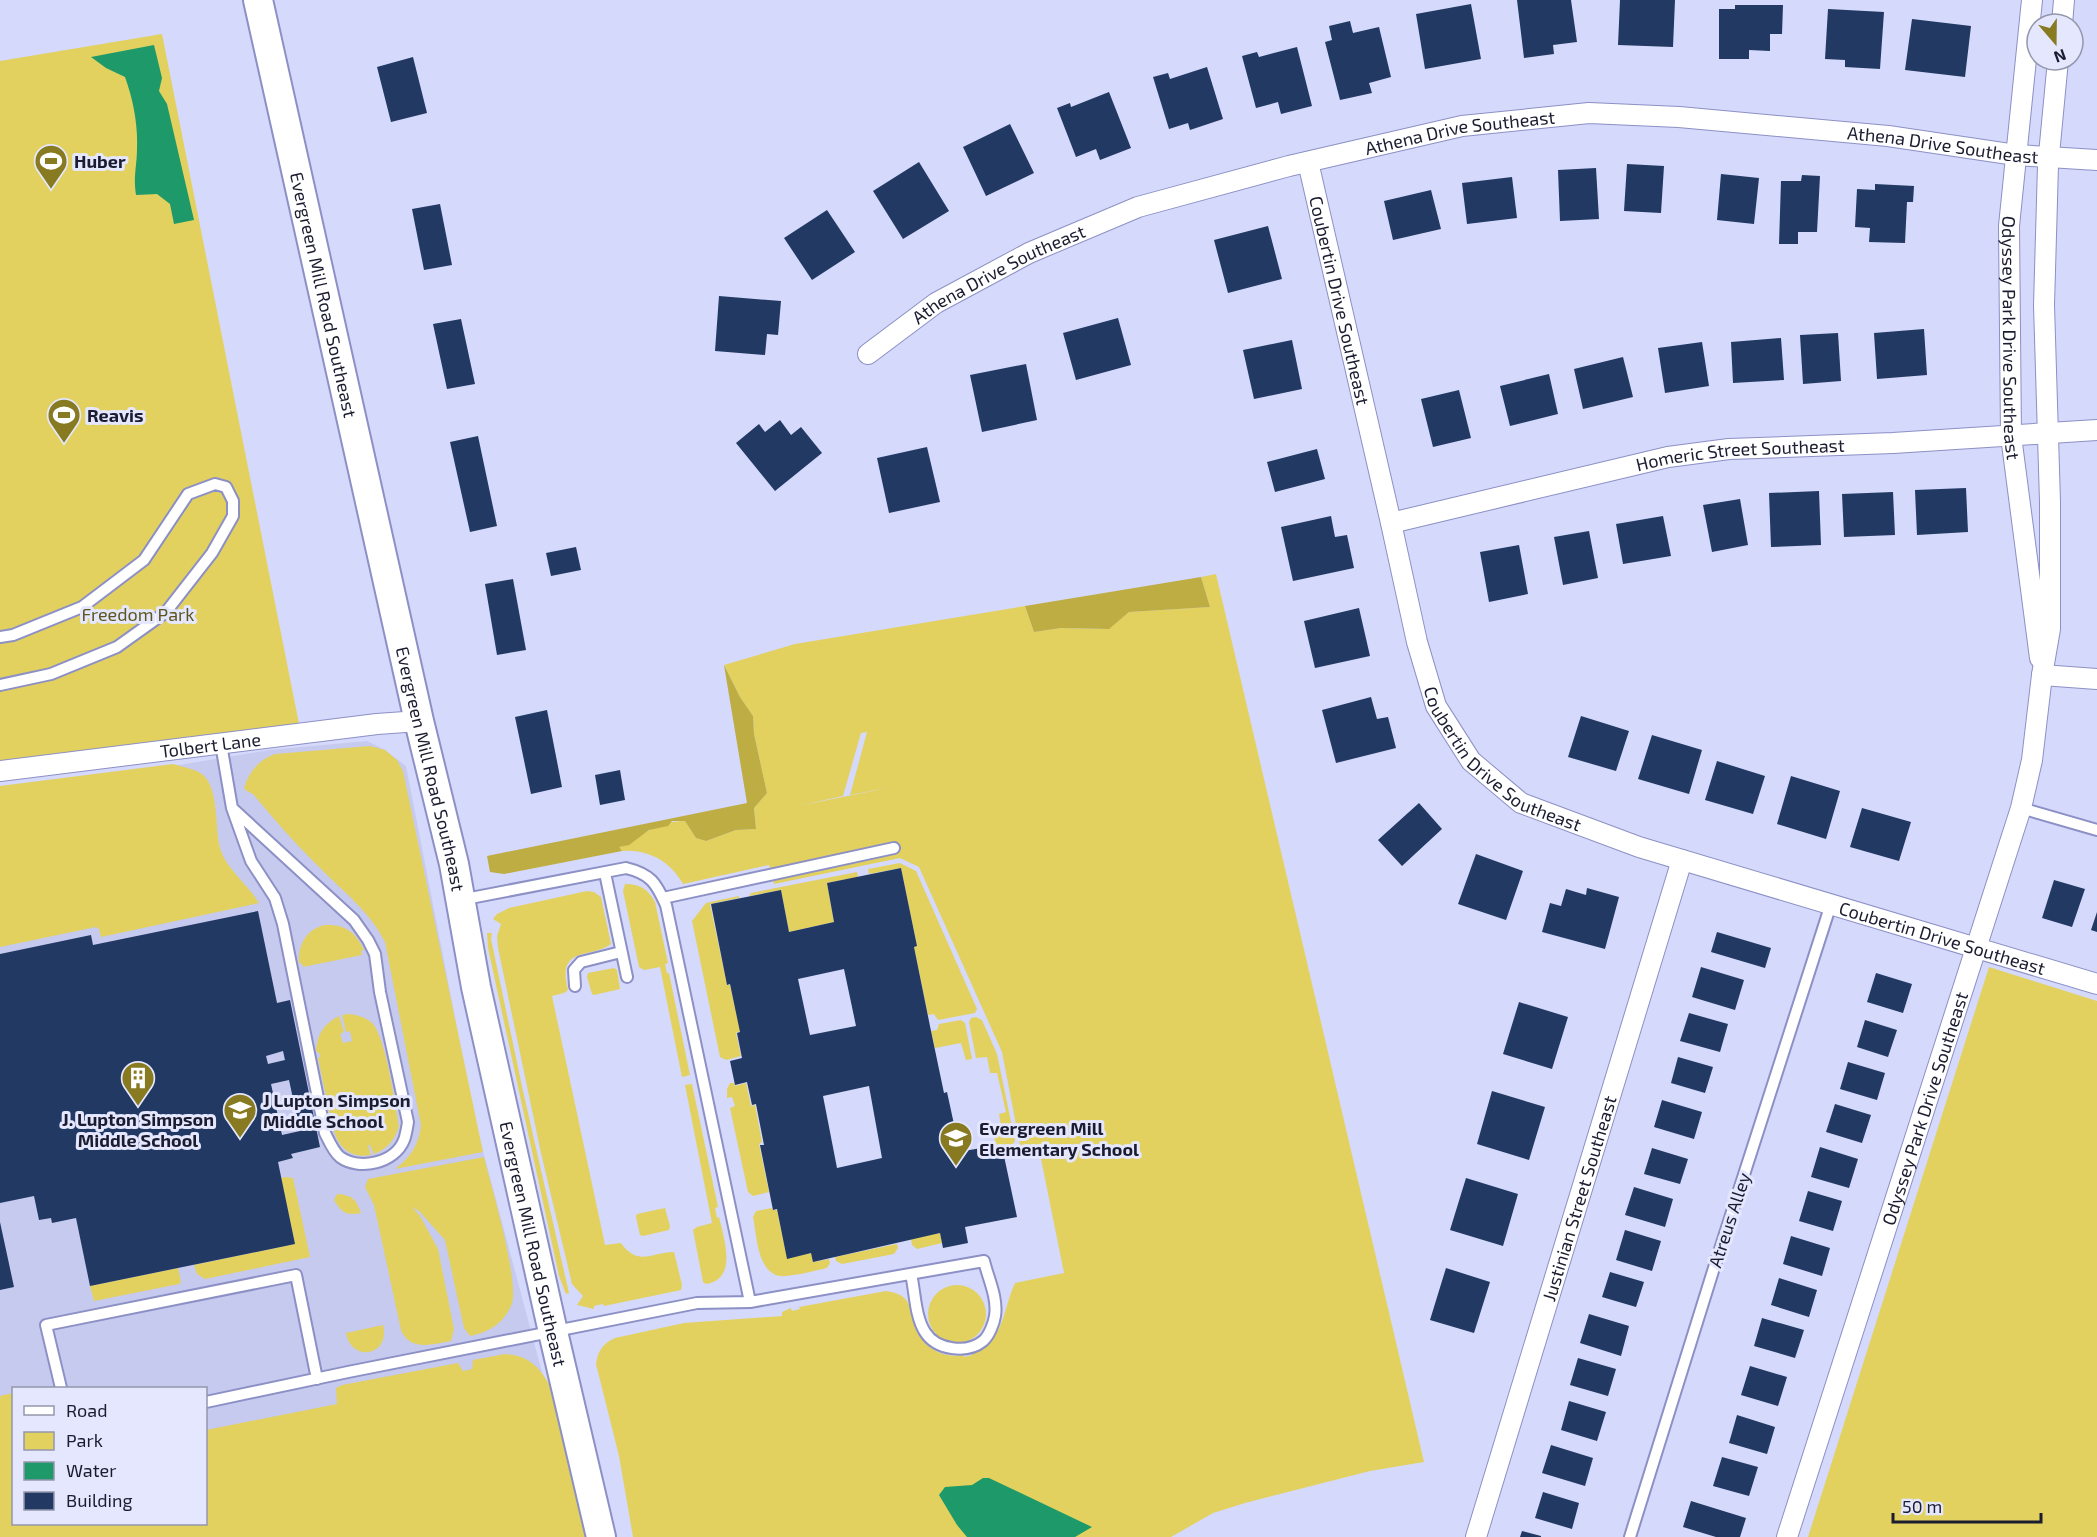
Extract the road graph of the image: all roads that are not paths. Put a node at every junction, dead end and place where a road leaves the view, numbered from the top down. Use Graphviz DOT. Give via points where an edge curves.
graph roads {
  1 [pos="258,0"];
  2 [pos="2032,0"];
  3 [pos="2057,72"];
  4 [pos="2016,155"];
  5 [pos="2049,156"];
  6 [pos="2097,160"];
  7 [pos="1308,162"];
  8 [pos="868,354"];
  9 [pos="2097,429"];
  10 [pos="2047,432"];
  11 [pos="2010,436"];
  12 [pos="1391,523"];
  13 [pos="0,638"];
  14 [pos="2042,675"];
  15 [pos="2097,679"];
  16 [pos="0,684"];
  17 [pos="419,721"];
  18 [pos="221,744"];
  19 [pos="0,771"];
  20 [pos="232,808"];
  21 [pos="2021,808"];
  22 [pos="2097,830"];
  23 [pos="894,848"];
  24 [pos="1683,860"];
  25 [pos="604,873"];
  26 [pos="663,898"];
  27 [pos="460,900"];
  28 [pos="1831,904"];
  29 [pos="1976,948"];
  30 [pos="621,952"];
  31 [pos="627,977"];
  32 [pos="2097,984"];
  33 [pos="575,986"];
  34 [pos="911,1274"];
  35 [pos="750,1302"];
  36 [pos="553,1332"];
  37 [pos="317,1379"];
  38 [pos="61,1387"];
  39 [pos="207,1402"];
  40 [pos="602,1537"];
  41 [pos="1476,1537"];
  42 [pos="1630,1537"];
  43 [pos="1787,1537"];
  1 -- 17 [label="main road, Evergreen Mill Road Southeast"];
  2 -- 4 [label="street, Odyssey Park Drive Southeast"];
  3 -- 5 [label="street, Odyssey Park Drive Southeast"];
  4 -- 5 [label="street, Athena Drive Southeast"];
  4 -- 7 [label="street, Athena Drive Southeast" via="1876,135 1589,113 1462,126"];
  4 -- 11 [label="street, Odyssey Park Drive Southeast" via="2009,226"];
  5 -- 6 [label="street, Athena Drive Southeast"];
  5 -- 10 [label="street, Odyssey Park Drive Southeast" via="2044,305"];
  7 -- 8 [label="street, Athena Drive Southeast" via="1138,207 1029,254 936,303"];
  7 -- 12 [label="street, Coubertin Drive Southeast"];
  9 -- 10 [label="street, Homeric Street Southeast"];
  10 -- 11 [label="street, Homeric Street Southeast"];
  10 -- 14 [label="street, Odyssey Park Drive Southeast" via="2050,629"];
  11 -- 12 [label="street, Homeric Street Southeast" via="1729,449 1668,457"];
  11 -- 14 [label="street, Odyssey Park Drive Southeast"];
  12 -- 24 [label="street, Coubertin Drive Southeast" via="1417,642 1436,706 1471,761 1521,803"];
  13 -- 16 [label="lane" via="82,607 144,560 188,494 215,484 226,488 233,501 232,516 212,553 166,612 117,647 51,674"];
  14 -- 15 [label="street"];
  14 -- 21 [label="street, Odyssey Park Drive Southeast" via="2032,760"];
  17 -- 18 [label="street, Tolbert Lane"];
  17 -- 27 [label="main road, Evergreen Mill Road Southeast"];
  18 -- 19 [label="street, Tolbert Lane"];
  18 -- 20 [label="lane"];
  20 -- 20 [label="lane" via="251,861 275,898 283,924 325,1133 339,1156 352,1163 379,1162 404,1142 408,1122 375,954 354,920"];
  21 -- 22 [label="lane"];
  21 -- 29 [label="street, Odyssey Park Drive Southeast"];
  23 -- 26 [label="lane"];
  24 -- 28 [label="street, Coubertin Drive Southeast"];
  24 -- 41 [label="street, Justinian Street Southeast"];
  25 -- 26 [label="lane" via="626,868 641,872 658,886"];
  25 -- 27 [label="lane"];
  25 -- 30 [label="lane"];
  26 -- 35 [label="lane"];
  27 -- 36 [label="main road, Evergreen Mill Road Southeast"];
  28 -- 29 [label="street, Coubertin Drive Southeast"];
  28 -- 42 [label="lane, Atreus Alley"];
  29 -- 32 [label="street, Coubertin Drive Southeast"];
  29 -- 43 [label="street, Odyssey Park Drive Southeast"];
  30 -- 31 [label="lane"];
  30 -- 33 [label="lane" via="581,962 574,970"];
  34 -- 34 [label="lane" via="984,1261 996,1315 984,1341 955,1349 931,1340 924,1330"];
  34 -- 35 [label="lane"];
  35 -- 36 [label="lane" via="697,1303"];
  36 -- 37 [label="lane"];
  36 -- 40 [label="main road, Evergreen Mill Road Southeast"];
  37 -- 38 [label="lane" via="296,1275 46,1325"];
  37 -- 39 [label="lane"];
}
